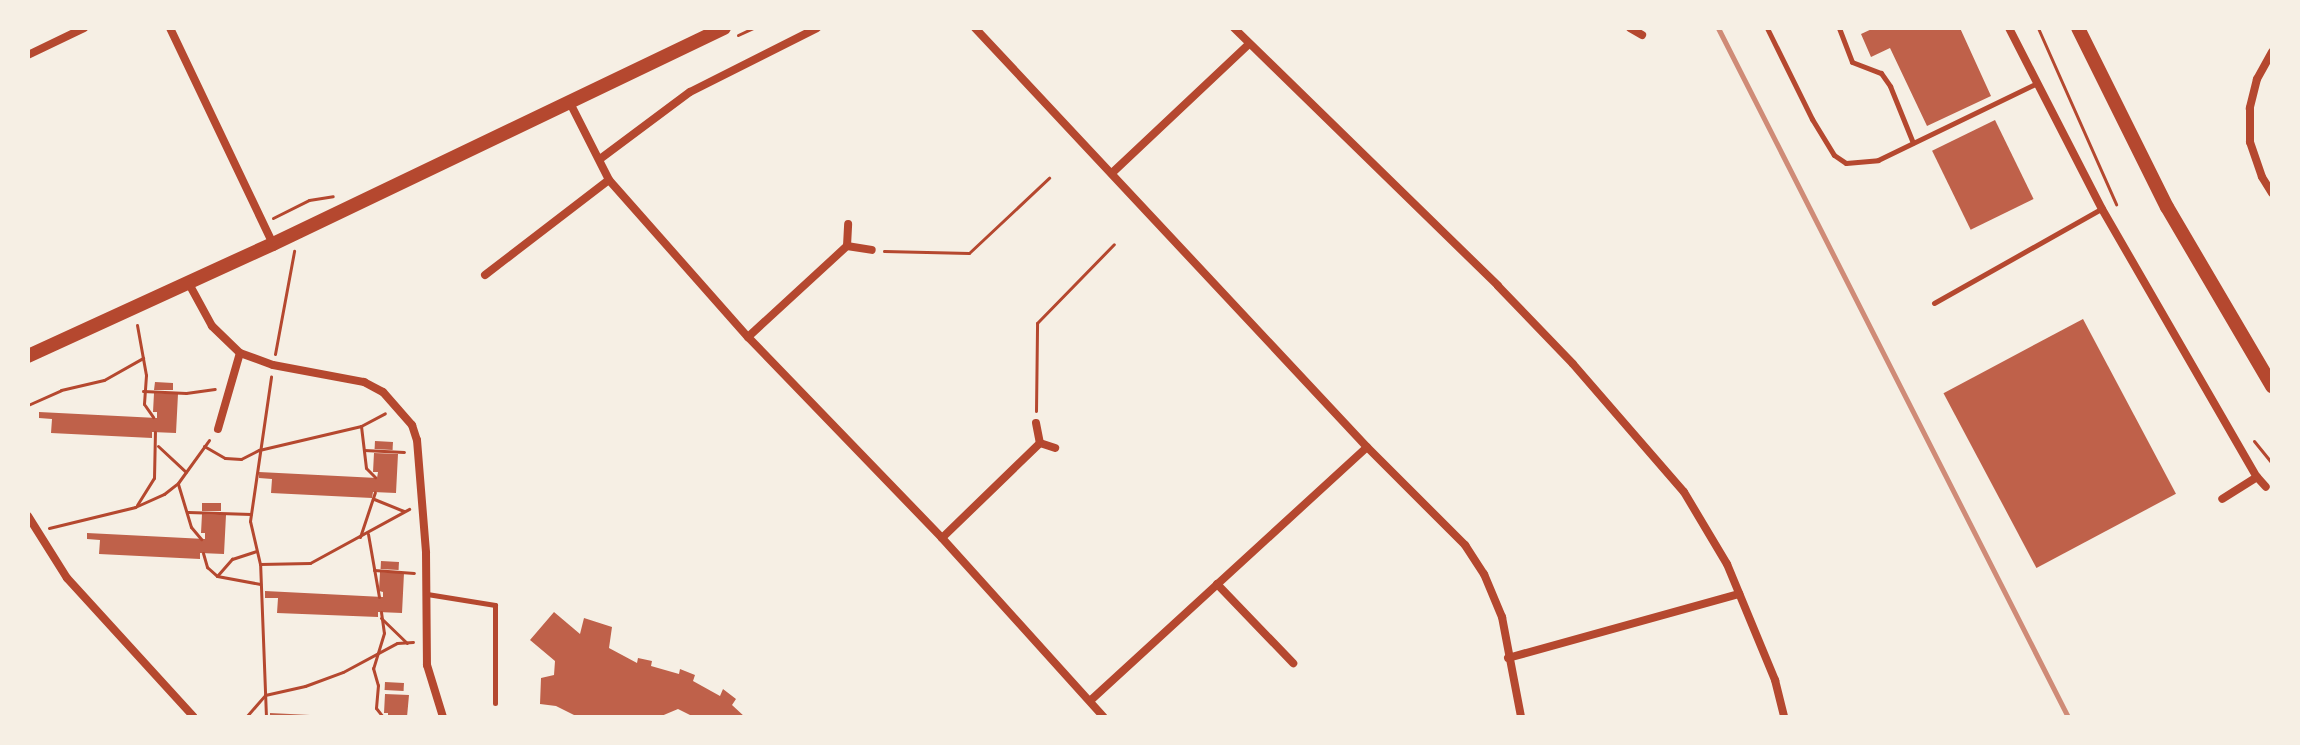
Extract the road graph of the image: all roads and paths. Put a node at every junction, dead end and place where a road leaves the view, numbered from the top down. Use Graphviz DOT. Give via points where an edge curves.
graph roads {
  1 [pos="84,28"];
  2 [pos="170,28"];
  3 [pos="724,28"];
  4 [pos="817,28"];
  5 [pos="975,28"];
  6 [pos="1234,28"];
  7 [pos="1630,28"];
  8 [pos="1767,28"];
  9 [pos="1839,28"];
  10 [pos="2009,28"];
  11 [pos="2038,28"];
  12 [pos="2078,28"];
  13 [pos="1642,35"];
  14 [pos="1249,44"];
  15 [pos="2272,52"];
  16 [pos="28,55"];
  17 [pos="2035,84"];
  18 [pos="569,100"];
  19 [pos="1913,143"];
  20 [pos="600,159"];
  21 [pos="1112,173"];
  22 [pos="1049,178"];
  23 [pos="609,180"];
  24 [pos="2272,193"];
  25 [pos="2116,205"];
  26 [pos="2102,209"];
  27 [pos="848,224"];
  28 [pos="273,244"];
  29 [pos="1114,244"];
  30 [pos="847,246"];
  31 [pos="295,247"];
  32 [pos="872,250"];
  33 [pos="485,275"];
  34 [pos="188,282"];
  35 [pos="1934,303"];
  36 [pos="136,320"];
  37 [pos="748,337"];
  38 [pos="240,353"];
  39 [pos="28,356"];
  40 [pos="143,358"];
  41 [pos="273,365"];
  42 [pos="233,381"];
  43 [pos="2272,386"];
  44 [pos="143,391"];
  45 [pos="28,405"];
  46 [pos="397,405"];
  47 [pos="153,417"];
  48 [pos="1036,423"];
  49 [pos="361,426"];
  50 [pos="218,429"];
  51 [pos="155,432"];
  52 [pos="2248,435"];
  53 [pos="155,443"];
  54 [pos="1040,443"];
  55 [pos="204,446"];
  56 [pos="1367,447"];
  57 [pos="1055,448"];
  58 [pos="259,450"];
  59 [pos="364,450"];
  60 [pos="418,453"];
  61 [pos="2272,463"];
  62 [pos="186,472"];
  63 [pos="375,477"];
  64 [pos="2257,477"];
  65 [pos="178,483"];
  66 [pos="2266,487"];
  67 [pos="375,492"];
  68 [pos="374,499"];
  69 [pos="2222,499"];
  70 [pos="422,501"];
  71 [pos="135,507"];
  72 [pos="188,512"];
  73 [pos="405,512"];
  74 [pos="251,514"];
  75 [pos="28,517"];
  76 [pos="37,532"];
  77 [pos="368,534"];
  78 [pos="942,538"];
  79 [pos="201,539"];
  80 [pos="358,540"];
  81 [pos="256,551"];
  82 [pos="203,553"];
  83 [pos="260,564"];
  84 [pos="374,570"];
  85 [pos="426,573"];
  86 [pos="217,576"];
  87 [pos="260,584"];
  88 [pos="1217,584"];
  89 [pos="426,594"];
  90 [pos="1739,594"];
  91 [pos="379,597"];
  92 [pos="381,612"];
  93 [pos="381,618"];
  94 [pos="427,641"];
  95 [pos="407,643"];
  96 [pos="377,651"];
  97 [pos="1508,658"];
  98 [pos="1293,663"];
  99 [pos="265,695"];
  100 [pos="1091,700"];
  101 [pos="495,703"];
  102 [pos="194,717"];
  103 [pos="246,717"];
  104 [pos="266,717"];
  105 [pos="383,717"];
  106 [pos="443,717"];
  107 [pos="1104,717"];
  108 [pos="1521,717"];
  109 [pos="1784,717"];
  1 -- 16 [label="street"];
  2 -- 28 [label="street"];
  3 -- 18 [label="main road"];
  4 -- 20 [label="street" via="690,92"];
  5 -- 21 [label="street"];
  6 -- 14 [label="street"];
  7 -- 13 [label="street"];
  8 -- 19 [label="lane" via="1834,155 1846,163 1860,163"];
  9 -- 19 [label="lane" via="1852,62 1881,73 1890,86"];
  10 -- 17 [label="street"];
  11 -- 25 [label="path"];
  12 -- 43 [label="main road" via="2167,207"];
  14 -- 21 [label="street"];
  14 -- 90 [label="street" via="1498,286 1619,415 1684,492"];
  15 -- 24 [label="street" via="2257,79 2250,142"];
  17 -- 19 [label="lane"];
  17 -- 26 [label="street"];
  18 -- 20 [label="street"];
  18 -- 28 [label="main road"];
  20 -- 23 [label="street"];
  21 -- 56 [label="street"];
  22 -- 32 [label="path" via="969,253"];
  23 -- 33 [label="street"];
  23 -- 37 [label="street"];
  26 -- 35 [label="lane"];
  26 -- 64 [label="street"];
  27 -- 30 [label="street"];
  28 -- 34 [label="main road"];
  29 -- 48 [label="path" via="1037,323"];
  30 -- 32 [label="street"];
  30 -- 37 [label="street"];
  31 -- 41 [label="path"];
  34 -- 38 [label="street" via="212,326"];
  34 -- 39 [label="main road"];
  36 -- 40 [label="path"];
  37 -- 78 [label="street"];
  38 -- 41 [label="street"];
  38 -- 42 [label="street"];
  40 -- 44 [label="path"];
  40 -- 45 [label="path" via="104,380"];
  41 -- 46 [label="street" via="364,382"];
  41 -- 58 [label="path"];
  42 -- 44 [label="path" via="201,392"];
  42 -- 50 [label="street"];
  44 -- 47 [label="path"];
  46 -- 49 [label="path"];
  46 -- 60 [label="street" via="412,425"];
  48 -- 54 [label="street"];
  49 -- 58 [label="path"];
  49 -- 59 [label="path"];
  50 -- 55 [label="path"];
  51 -- 53 [label="path"];
  52 -- 61 [label="path"];
  53 -- 62 [label="path"];
  53 -- 71 [label="path" via="154,478"];
  54 -- 57 [label="street"];
  54 -- 78 [label="street"];
  55 -- 58 [label="path" via="225,458 241,459"];
  55 -- 62 [label="path"];
  56 -- 88 [label="street"];
  56 -- 97 [label="street" via="1465,545 1502,617"];
  58 -- 74 [label="path"];
  59 -- 60 [label="path"];
  59 -- 63 [label="path" via="366,468"];
  60 -- 70 [label="street"];
  62 -- 65 [label="path"];
  64 -- 66 [label="street"];
  64 -- 69 [label="street"];
  65 -- 71 [label="path"];
  65 -- 72 [label="path"];
  67 -- 68 [label="path"];
  68 -- 73 [label="path"];
  68 -- 80 [label="path"];
  70 -- 73 [label="path"];
  70 -- 85 [label="street"];
  71 -- 76 [label="path"];
  72 -- 74 [label="path"];
  72 -- 79 [label="path"];
  73 -- 77 [label="path"];
  74 -- 81 [label="path"];
  75 -- 76 [label="street"];
  76 -- 102 [label="street" via="67,578"];
  77 -- 80 [label="path"];
  77 -- 84 [label="path"];
  78 -- 100 [label="street"];
  80 -- 83 [label="path" via="310,563"];
  81 -- 83 [label="path"];
  81 -- 86 [label="path" via="232,559"];
  82 -- 86 [label="path"];
  83 -- 87 [label="path"];
  84 -- 85 [label="path"];
  84 -- 91 [label="path"];
  85 -- 89 [label="street"];
  86 -- 87 [label="path"];
  87 -- 99 [label="path"];
  88 -- 98 [label="street"];
  88 -- 100 [label="street"];
  89 -- 94 [label="street"];
  89 -- 101 [label="lane" via="495,605"];
  90 -- 97 [label="street"];
  90 -- 109 [label="street" via="1775,680"];
  92 -- 93 [label="path"];
  93 -- 95 [label="path"];
  93 -- 96 [label="path" via="384,633"];
  94 -- 95 [label="path"];
  94 -- 106 [label="street" via="427,665"];
  95 -- 96 [label="path"];
  96 -- 99 [label="path" via="330,677"];
  96 -- 105 [label="path" via="375,702"];
  97 -- 108 [label="street"];
  99 -- 103 [label="path"];
  99 -- 104 [label="path"];
  100 -- 107 [label="street"];
}
